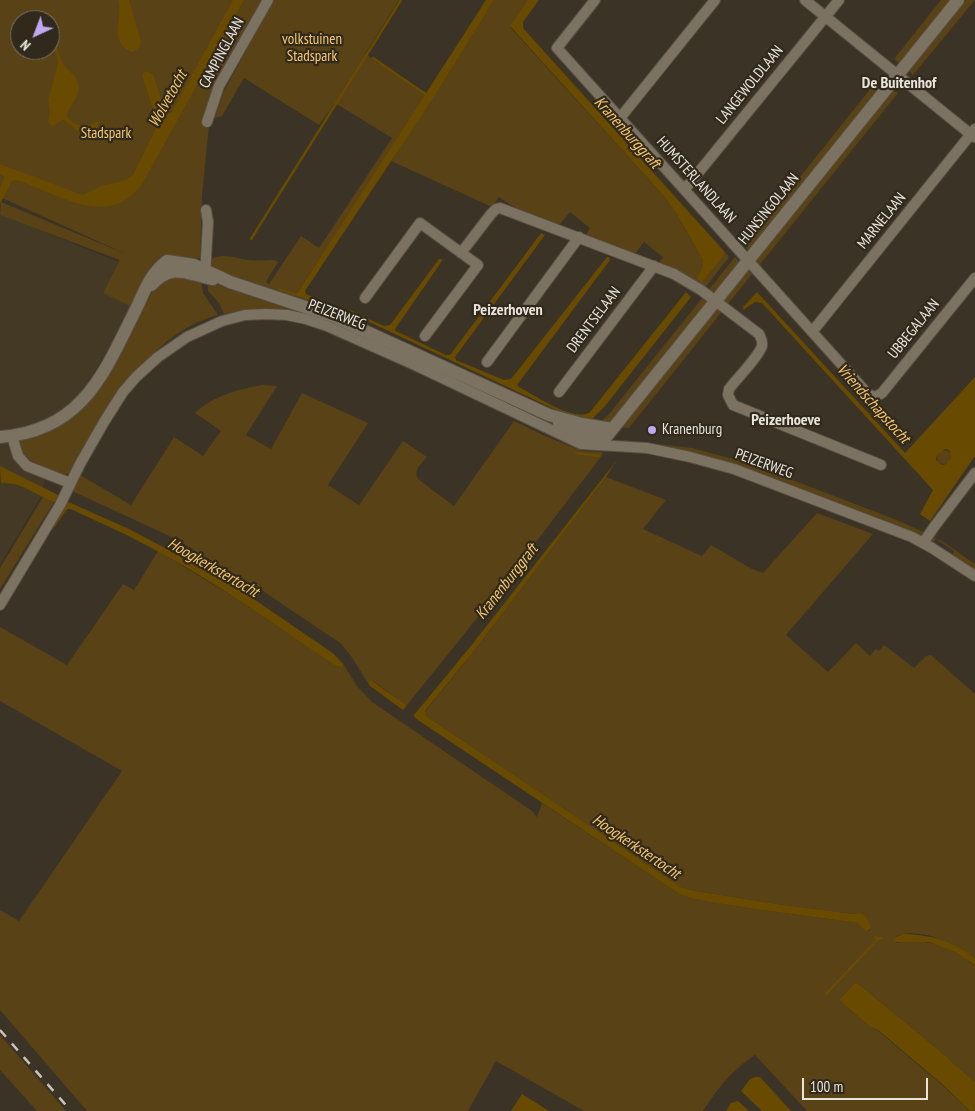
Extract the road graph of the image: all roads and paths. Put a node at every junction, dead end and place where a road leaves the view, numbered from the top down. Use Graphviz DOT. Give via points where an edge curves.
graph roads {
  1 [pos="268,0"];
  2 [pos="595,0"];
  3 [pos="715,0"];
  4 [pos="804,0"];
  5 [pos="839,0"];
  6 [pos="958,0"];
  7 [pos="826,17"];
  8 [pos="897,75"];
  9 [pos="620,118"];
  10 [pos="207,122"];
  11 [pos="974,134"];
  12 [pos="685,189"];
  13 [pos="206,210"];
  14 [pos="580,237"];
  15 [pos="461,253"];
  16 [pos="748,261"];
  17 [pos="654,266"];
  18 [pos="205,273"];
  19 [pos="975,278"];
  20 [pos="365,298"];
  21 [pos="716,302"];
  22 [pos="812,332"];
  23 [pos="425,336"];
  24 [pos="487,362"];
  25 [pos="559,392"];
  26 [pos="875,397"];
  27 [pos="508,402"];
  28 [pos="609,433"];
  29 [pos="6,436"];
  30 [pos="881,465"];
  31 [pos="975,472"];
  32 [pos="70,483"];
  33 [pos="924,543"];
  34 [pos="975,576"];
  35 [pos="0,605"];
  1 -- 10 [label="street, CAMPINGLAAN" via="219,86"];
  2 -- 9 [label="street, HUMSTERLANDLAAN" via="557,48"];
  3 -- 9 [label="street"];
  4 -- 7 [label="street"];
  5 -- 7 [label="street, LANGEWOLDLAAN"];
  6 -- 8 [label="street, HUNSINGOLAAN"];
  7 -- 8 [label="street"];
  7 -- 12 [label="street, LANGEWOLDLAAN"];
  8 -- 11 [label="street"];
  8 -- 16 [label="street, HUNSINGOLAAN"];
  9 -- 12 [label="street, HUMSTERLANDLAAN"];
  11 -- 22 [label="street, MARNELAAN"];
  12 -- 16 [label="street, HUMSTERLANDLAAN"];
  13 -- 18 [label="street"];
  14 -- 15 [label="street" via="496,209"];
  14 -- 17 [label="street"];
  14 -- 24 [label="street"];
  15 -- 20 [label="street" via="420,223"];
  15 -- 23 [label="street" via="478,265"];
  16 -- 21 [label="street, HUNSINGOLAAN"];
  16 -- 22 [label="street, HUMSTERLANDLAAN"];
  17 -- 21 [label="street" via="690,283"];
  17 -- 25 [label="street, DRENTSELAAN"];
  18 -- 27 [label="street, PEIZERWEG" via="332,316"];
  18 -- 29 [label="street, PEIZERWEG" via="186,262 168,261 152,275 111,357 86,396 55,422 31,432"];
  19 -- 26 [label="street, UBBEGALAAN" via="882,394"];
  21 -- 28 [label="street, HUNSINGOLAAN"];
  21 -- 30 [label="street" via="760,334 762,339 758,353 729,389 733,405"];
  22 -- 26 [label="street, HUMSTERLANDLAAN" via="868,394"];
  27 -- 28 [label="street, PEIZERWEG" via="549,415 565,427 589,436"];
  27 -- 32 [label="street, PEIZERWEG" via="306,319 287,315 245,316 222,321 187,337 141,372 118,400"];
  27 -- 33 [label="street, PEIZERWEG" via="580,444 661,450 734,469"];
  29 -- 32 [label="street, PEIZERWEG" via="27,466"];
  31 -- 33 [label="street"];
  32 -- 35 [label="street, PEIZERWEG"];
  33 -- 34 [label="street, PEIZERWEG"];
}
